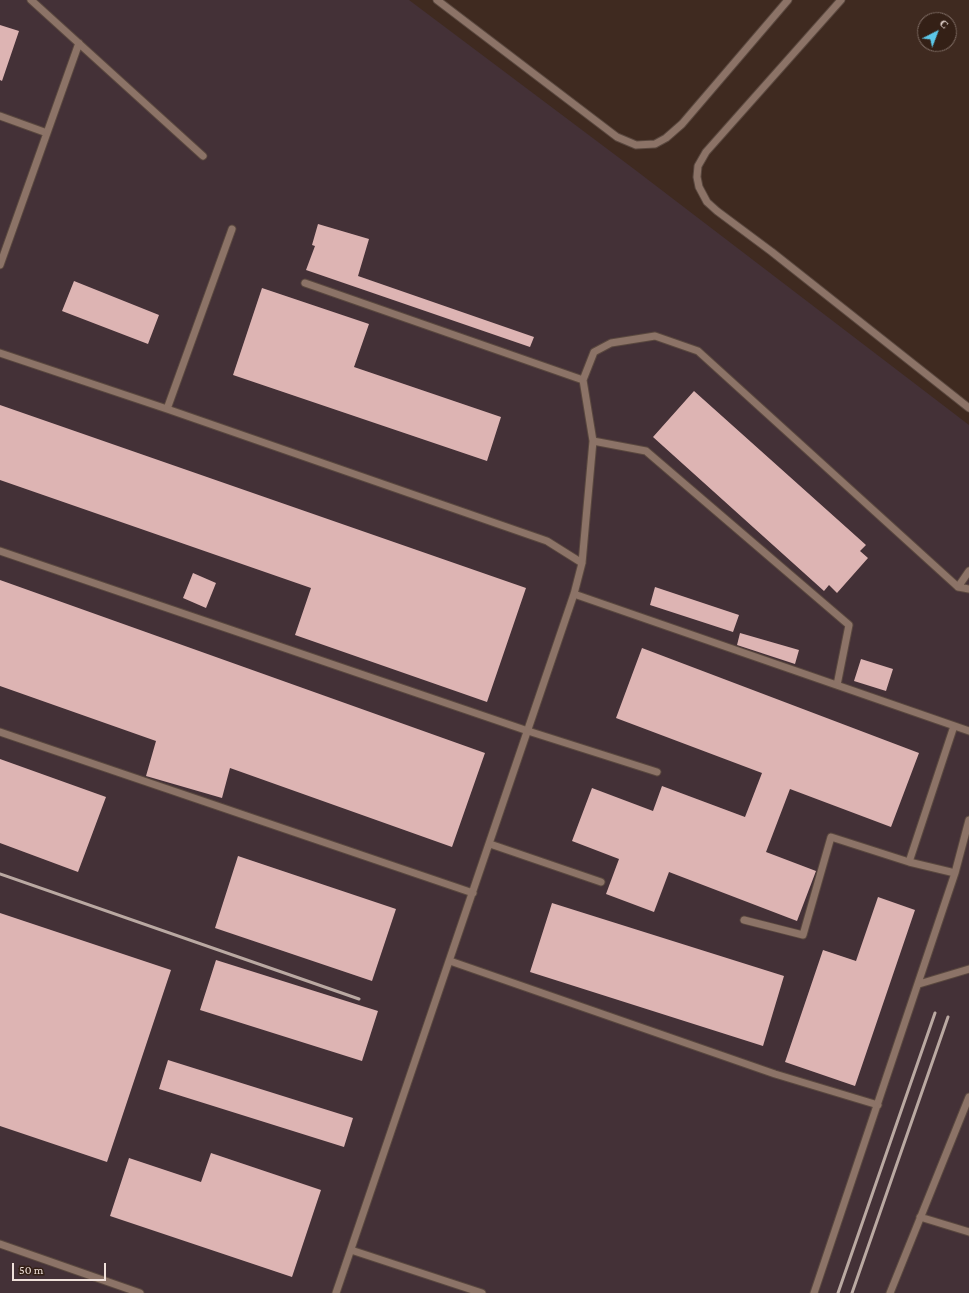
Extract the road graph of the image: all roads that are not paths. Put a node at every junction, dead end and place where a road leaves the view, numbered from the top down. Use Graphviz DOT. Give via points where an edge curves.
graph roads {
  1 [pos="31,0"];
  2 [pos="437,0"];
  3 [pos="788,0"];
  4 [pos="841,0"];
  5 [pos="79,43"];
  6 [pos="0,116"];
  7 [pos="47,133"];
  8 [pos="203,156"];
  9 [pos="232,229"];
  10 [pos="0,265"];
  11 [pos="305,283"];
  12 [pos="0,353"];
  13 [pos="582,380"];
  14 [pos="969,408"];
  15 [pos="167,409"];
  16 [pos="593,441"];
  17 [pos="0,551"];
  18 [pos="582,563"];
  19 [pos="969,571"];
  20 [pos="958,587"];
  21 [pos="969,589"];
  22 [pos="574,594"];
  23 [pos="837,685"];
  24 [pos="954,726"];
  25 [pos="528,731"];
  26 [pos="969,731"];
  27 [pos="0,732"];
  28 [pos="657,772"];
  29 [pos="969,820"];
  30 [pos="490,844"];
  31 [pos="909,862"];
  32 [pos="955,873"];
  33 [pos="600,882"];
  34 [pos="473,893"];
  35 [pos="744,920"];
  36 [pos="450,961"];
  37 [pos="969,970"];
  38 [pos="919,984"];
  39 [pos="969,1097"];
  40 [pos="878,1105"];
  41 [pos="920,1217"];
  42 [pos="969,1232"];
  43 [pos="0,1244"];
  44 [pos="351,1250"];
  45 [pos="140,1293"];
  46 [pos="336,1293"];
  47 [pos="482,1293"];
  48 [pos="814,1293"];
  49 [pos="890,1293"];
  1 -- 5 [label="lane"];
  2 -- 3 [label="lane" via="617,137 636,145 655,144 682,124"];
  4 -- 14 [label="lane" via="706,152 698,166 696,177 699,187 707,202 717,211"];
  5 -- 7 [label="lane"];
  5 -- 8 [label="lane"];
  6 -- 7 [label="lane"];
  7 -- 10 [label="lane"];
  9 -- 15 [label="lane"];
  11 -- 13 [label="lane"];
  12 -- 15 [label="lane"];
  13 -- 16 [label="lane"];
  13 -- 20 [label="lane" via="594,352 611,343 655,336 698,350"];
  15 -- 18 [label="lane" via="547,541"];
  16 -- 18 [label="lane"];
  16 -- 23 [label="lane" via="646,451 849,625"];
  17 -- 25 [label="lane"];
  18 -- 22 [label="lane"];
  19 -- 20 [label="lane"];
  20 -- 21 [label="lane"];
  22 -- 23 [label="lane"];
  22 -- 25 [label="lane"];
  23 -- 24 [label="lane"];
  24 -- 26 [label="lane"];
  24 -- 31 [label="lane"];
  25 -- 28 [label="lane"];
  25 -- 30 [label="lane"];
  27 -- 34 [label="lane"];
  29 -- 32 [label="lane"];
  30 -- 33 [label="lane"];
  30 -- 34 [label="lane"];
  31 -- 32 [label="lane"];
  31 -- 35 [label="lane" via="831,837 803,935"];
  32 -- 38 [label="lane"];
  34 -- 36 [label="lane"];
  36 -- 40 [label="lane" via="775,1074"];
  36 -- 44 [label="lane"];
  37 -- 38 [label="lane"];
  38 -- 40 [label="lane"];
  39 -- 41 [label="lane"];
  40 -- 48 [label="lane"];
  41 -- 42 [label="lane"];
  41 -- 49 [label="lane"];
  43 -- 45 [label="lane"];
  44 -- 46 [label="lane"];
  44 -- 47 [label="lane"];
}
